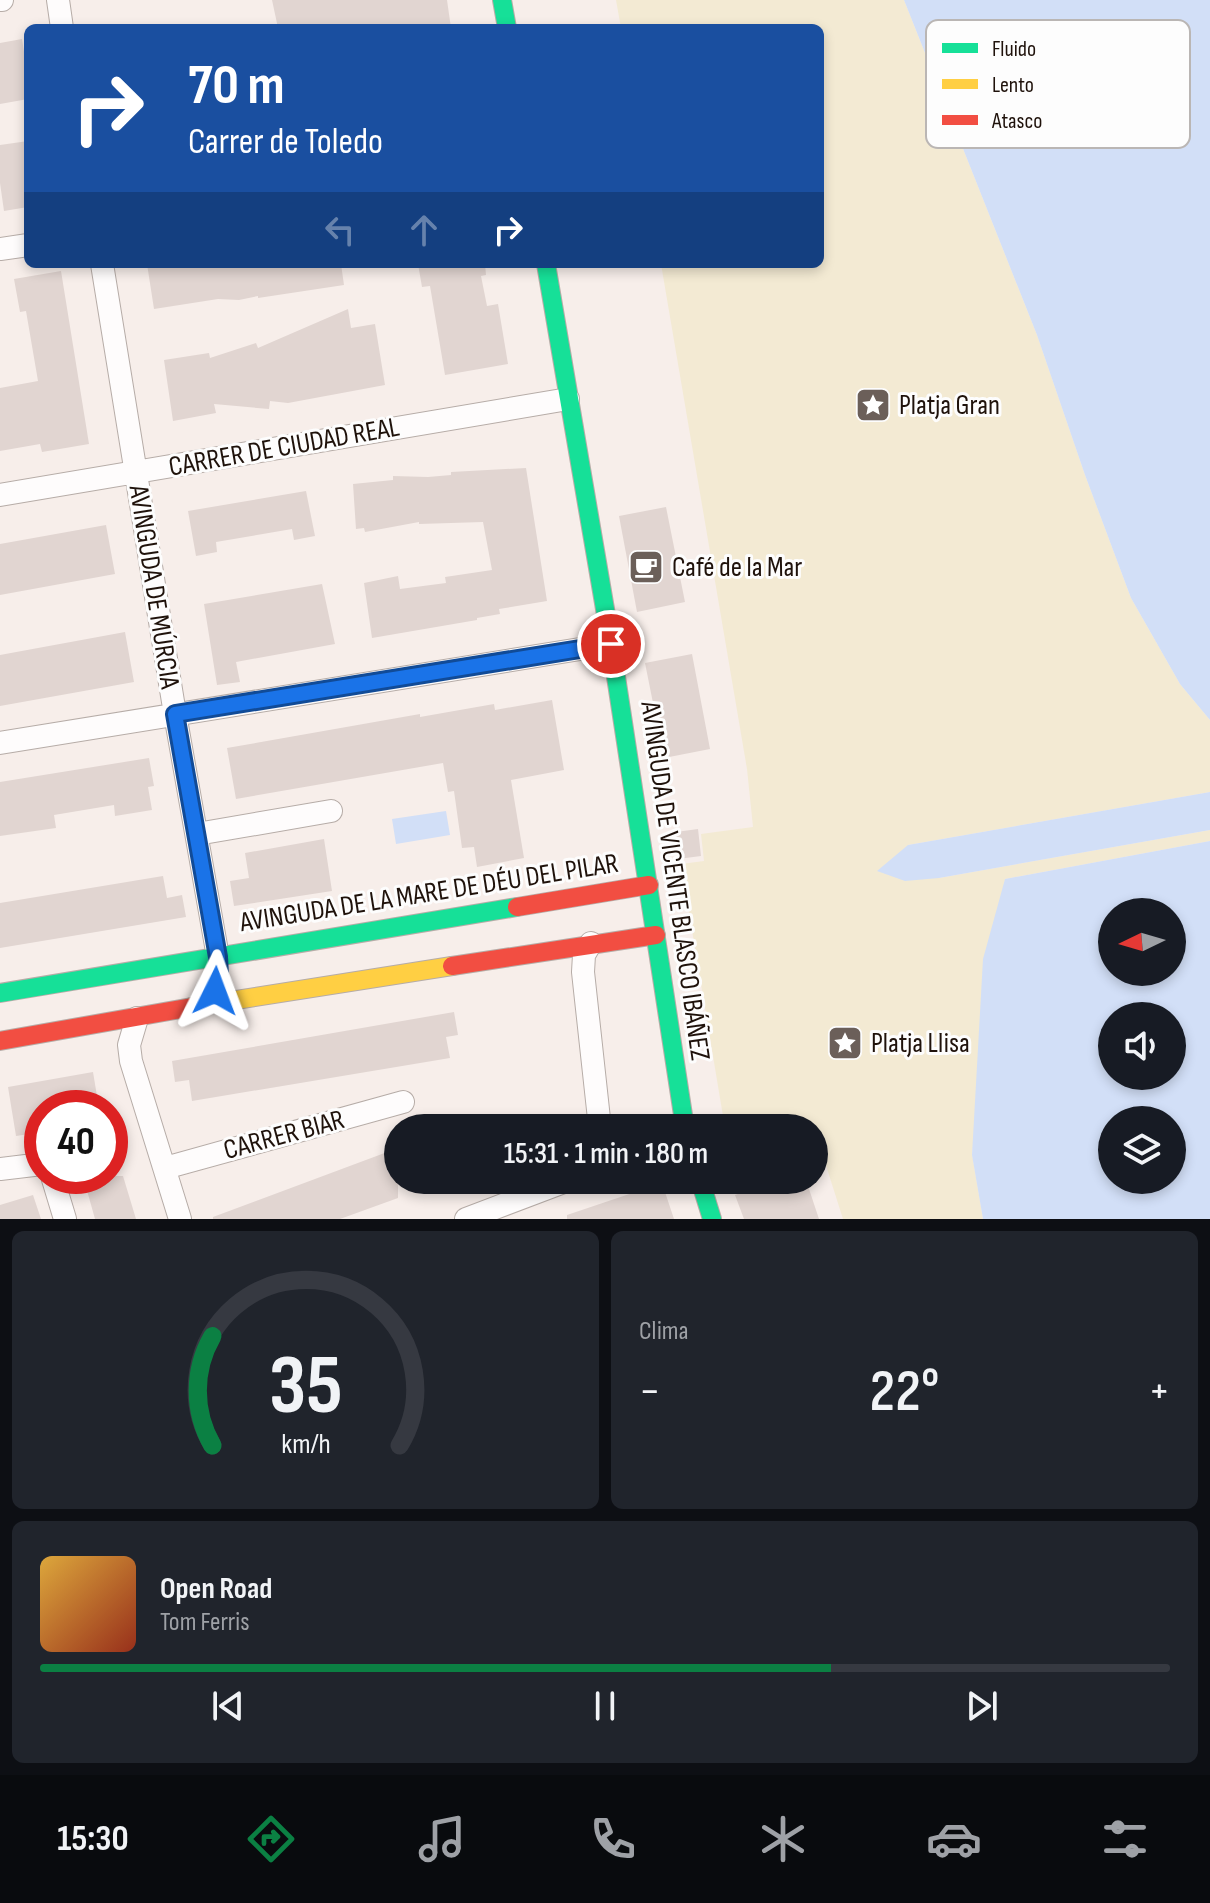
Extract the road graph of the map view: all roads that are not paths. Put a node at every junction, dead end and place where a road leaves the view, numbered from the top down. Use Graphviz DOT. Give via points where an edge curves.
graph roads {
  1 [pos="58,0"];
  2 [pos="502,0"];
  3 [pos="61,24"];
  4 [pos="506,24"];
  5 [pos="24,246"];
  6 [pos="0,249"];
  7 [pos="103,268"];
  8 [pos="547,268"];
  9 [pos="568,399"];
  10 [pos="136,472"];
  11 [pos="0,495"];
  12 [pos="611,644"];
  13 [pos="175,714"];
  14 [pos="0,743"];
  15 [pos="331,811"];
  16 [pos="197,834"];
  17 [pos="649,885"];
  18 [pos="656,935"];
  19 [pos="591,943"];
  20 [pos="217,975"];
  21 [pos="0,993"];
  22 [pos="202,1006"];
  23 [pos="137,1018"];
  24 [pos="0,1041"];
  25 [pos="403,1102"];
  26 [pos="598,1114"];
  27 [pos="682,1114"];
  28 [pos="24,1166"];
  29 [pos="165,1168"];
  30 [pos="0,1169"];
  31 [pos="57,1194"];
  32 [pos="532,1194"];
  33 [pos="704,1194"];
  34 [pos="65,1219"];
  35 [pos="180,1219"];
  36 [pos="466,1219"];
  37 [pos="712,1219"];
  1 -- 3 [label="street"];
  2 -- 4 [label="street"];
  5 -- 6 [label="street"];
  7 -- 10 [label="street, AVINGUDA DE MÚRCIA"];
  8 -- 9 [label="street, AVINGUDA DE VICENTE BLASCO IBÁÑEZ"];
  9 -- 10 [label="street, CARRER DE CIUDAD REAL"];
  9 -- 12 [label="street, AVINGUDA DE VICENTE BLASCO IBÁÑEZ"];
  10 -- 11 [label="street, CARRER DE CIUDAD REAL"];
  10 -- 13 [label="street, AVINGUDA DE MÚRCIA"];
  12 -- 13 [label="street"];
  12 -- 17 [label="street, AVINGUDA DE VICENTE BLASCO IBÁÑEZ"];
  13 -- 14 [label="street"];
  13 -- 16 [label="street, AVINGUDA DE MÚRCIA"];
  15 -- 16 [label="street"];
  16 -- 20 [label="street, AVINGUDA DE MÚRCIA"];
  17 -- 18 [label="street, AVINGUDA DE VICENTE BLASCO IBÁÑEZ"];
  17 -- 20 [label="street, AVINGUDA DE LA MARE DE DÉU DEL PILAR"];
  18 -- 19 [label="street"];
  18 -- 27 [label="street, AVINGUDA DE VICENTE BLASCO IBÁÑEZ"];
  19 -- 22 [label="street"];
  19 -- 26 [label="street" via="583,972"];
  20 -- 21 [label="street, AVINGUDA DE LA MARE DE DÉU DEL PILAR"];
  20 -- 22 [label="street"];
  22 -- 23 [label="street"];
  23 -- 24 [label="street"];
  23 -- 29 [label="street" via="129,1045 131,1061"];
  25 -- 29 [label="street, CARRER BIAR"];
  28 -- 30 [label="street"];
  29 -- 35 [label="street"];
  31 -- 34 [label="street"];
  32 -- 36 [label="street"];
  33 -- 37 [label="street"];
}
